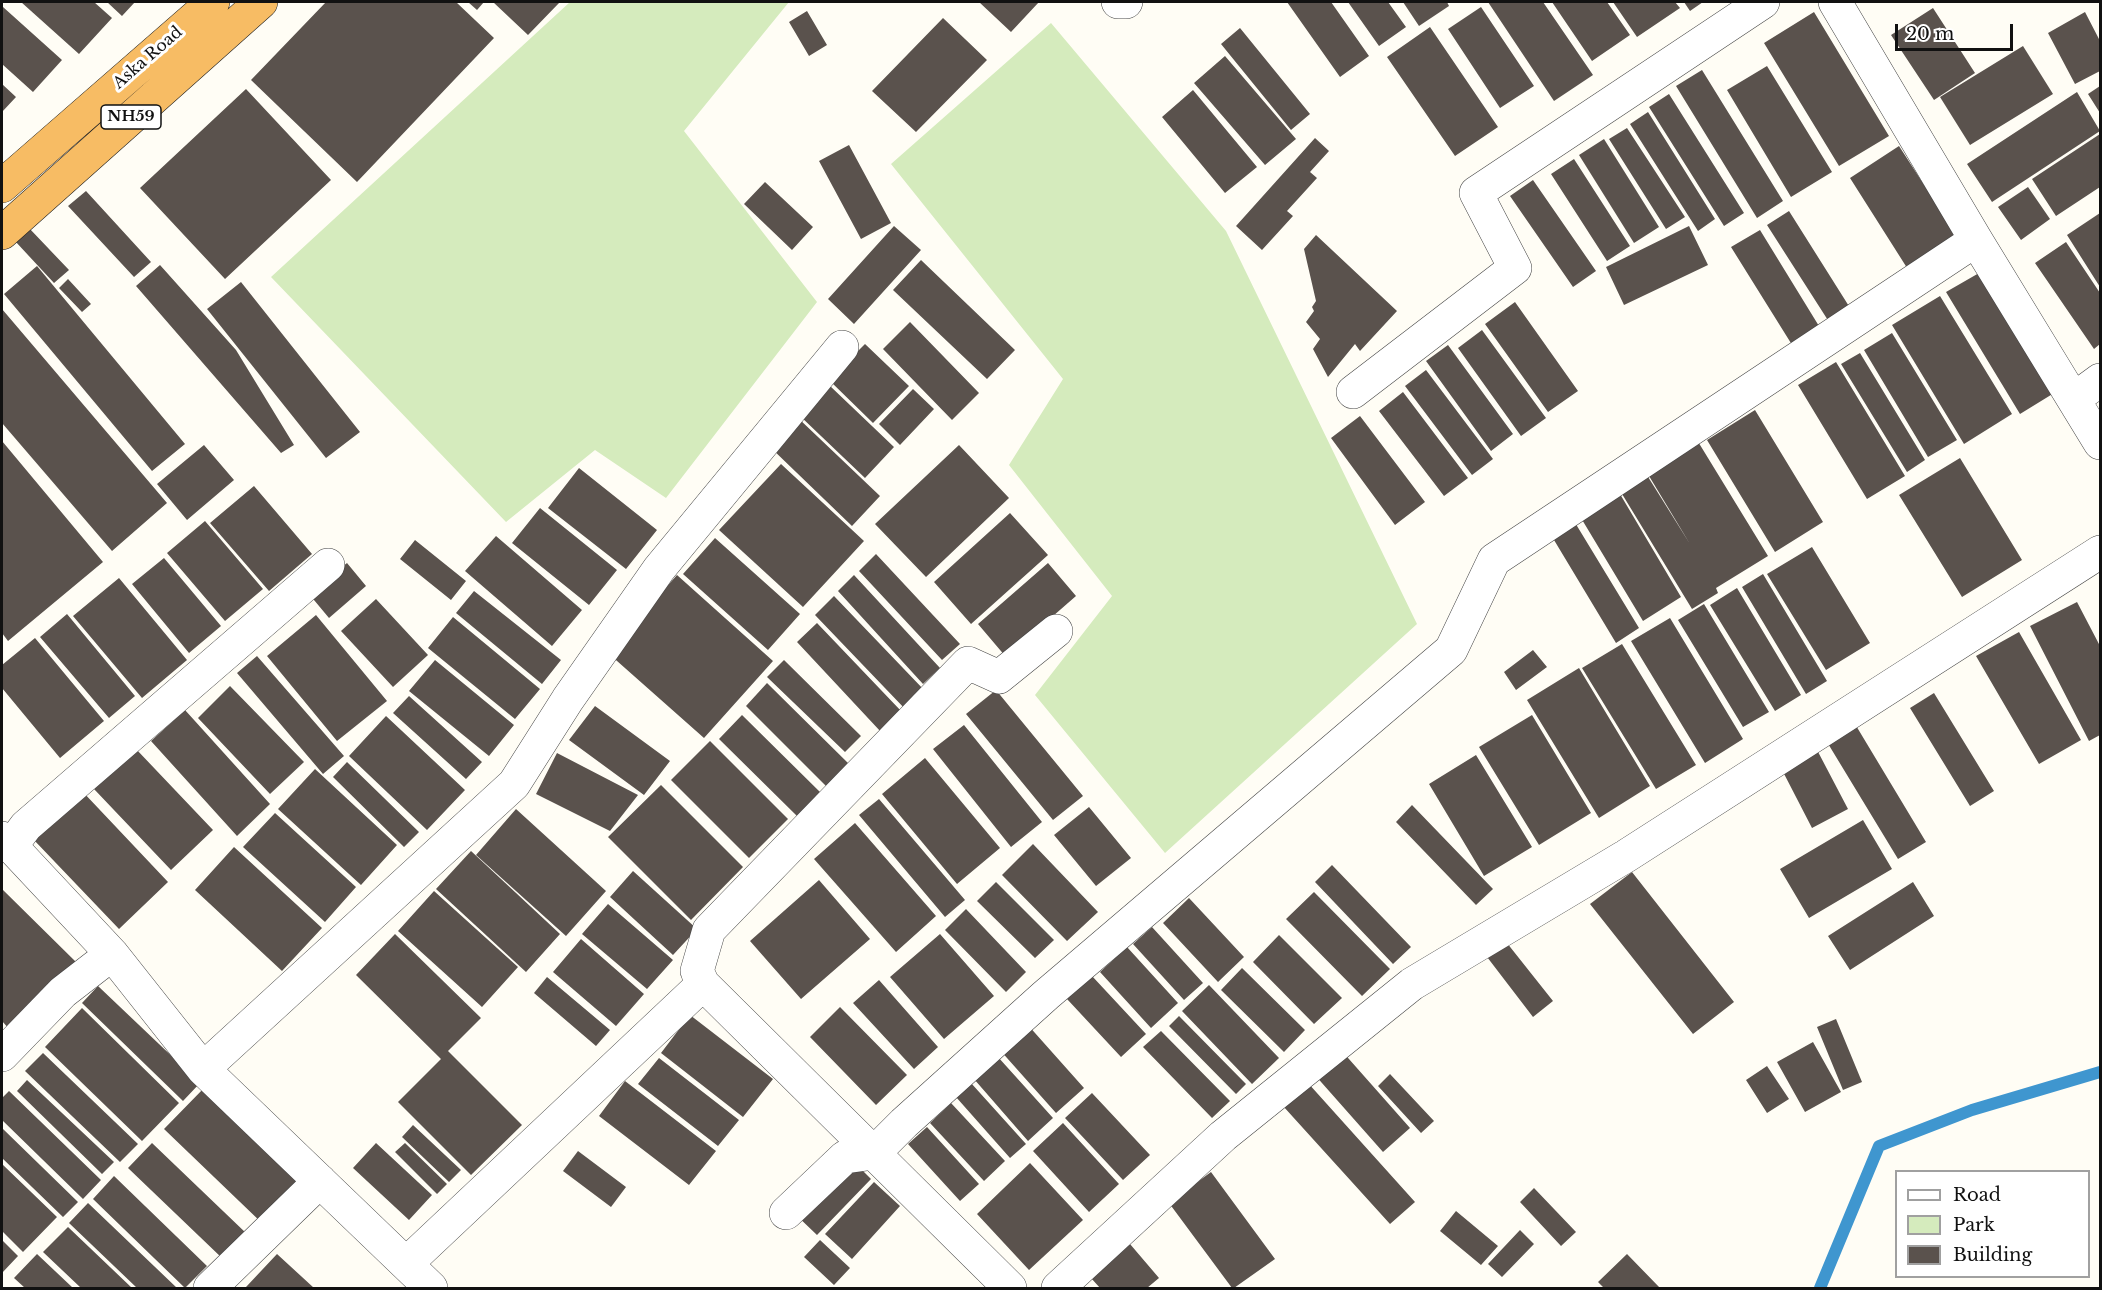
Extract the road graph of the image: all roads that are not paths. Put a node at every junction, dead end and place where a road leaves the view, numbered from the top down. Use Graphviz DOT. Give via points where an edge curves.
graph roads {
  1 [pos="213,2"];
  2 [pos="261,2"];
  3 [pos="1118,2"];
  4 [pos="1126,2"];
  5 [pos="1763,2"];
  6 [pos="1835,2"];
  7 [pos="2,186"];
  8 [pos="2,233"];
  9 [pos="1976,240"];
  10 [pos="842,347"];
  11 [pos="2100,380"];
  12 [pos="1353,392"];
  13 [pos="2074,399"];
  14 [pos="2100,443"];
  15 [pos="2100,552"];
  16 [pos="327,565"];
  17 [pos="1056,631"];
  18 [pos="6,842"];
  19 [pos="112,954"];
  20 [pos="703,984"];
  21 [pos="2,1055"];
  22 [pos="203,1069"];
  23 [pos="874,1153"];
  24 [pos="320,1181"];
  25 [pos="786,1213"];
  26 [pos="406,1264"];
  27 [pos="210,1288"];
  28 [pos="431,1288"];
  29 [pos="1010,1288"];
  30 [pos="1058,1288"];
  1 -- 7 [label="highway, Aska Road / NH59"];
  2 -- 8 [label="highway, NH59"];
  3 -- 4 [label="street"];
  5 -- 12 [label="street" via="1476,193 1515,268"];
  6 -- 9 [label="street"];
  9 -- 13 [label="street"];
  9 -- 23 [label="street" via="1494,560 1451,650 1046,995"];
  10 -- 22 [label="street" via="659,569 514,784"];
  11 -- 13 [label="street"];
  13 -- 14 [label="street"];
  15 -- 30 [label="street" via="1626,856 1412,984 1223,1136"];
  16 -- 18 [label="street"];
  17 -- 20 [label="street" via="999,677 968,663 709,930 697,971"];
  18 -- 19 [label="street"];
  19 -- 21 [label="street" via="63,992"];
  19 -- 22 [label="street"];
  20 -- 23 [label="street"];
  20 -- 26 [label="street"];
  22 -- 24 [label="street"];
  23 -- 25 [label="street" via="845,1157"];
  23 -- 29 [label="street"];
  24 -- 26 [label="street"];
  24 -- 27 [label="street"];
  26 -- 28 [label="street"];
}
